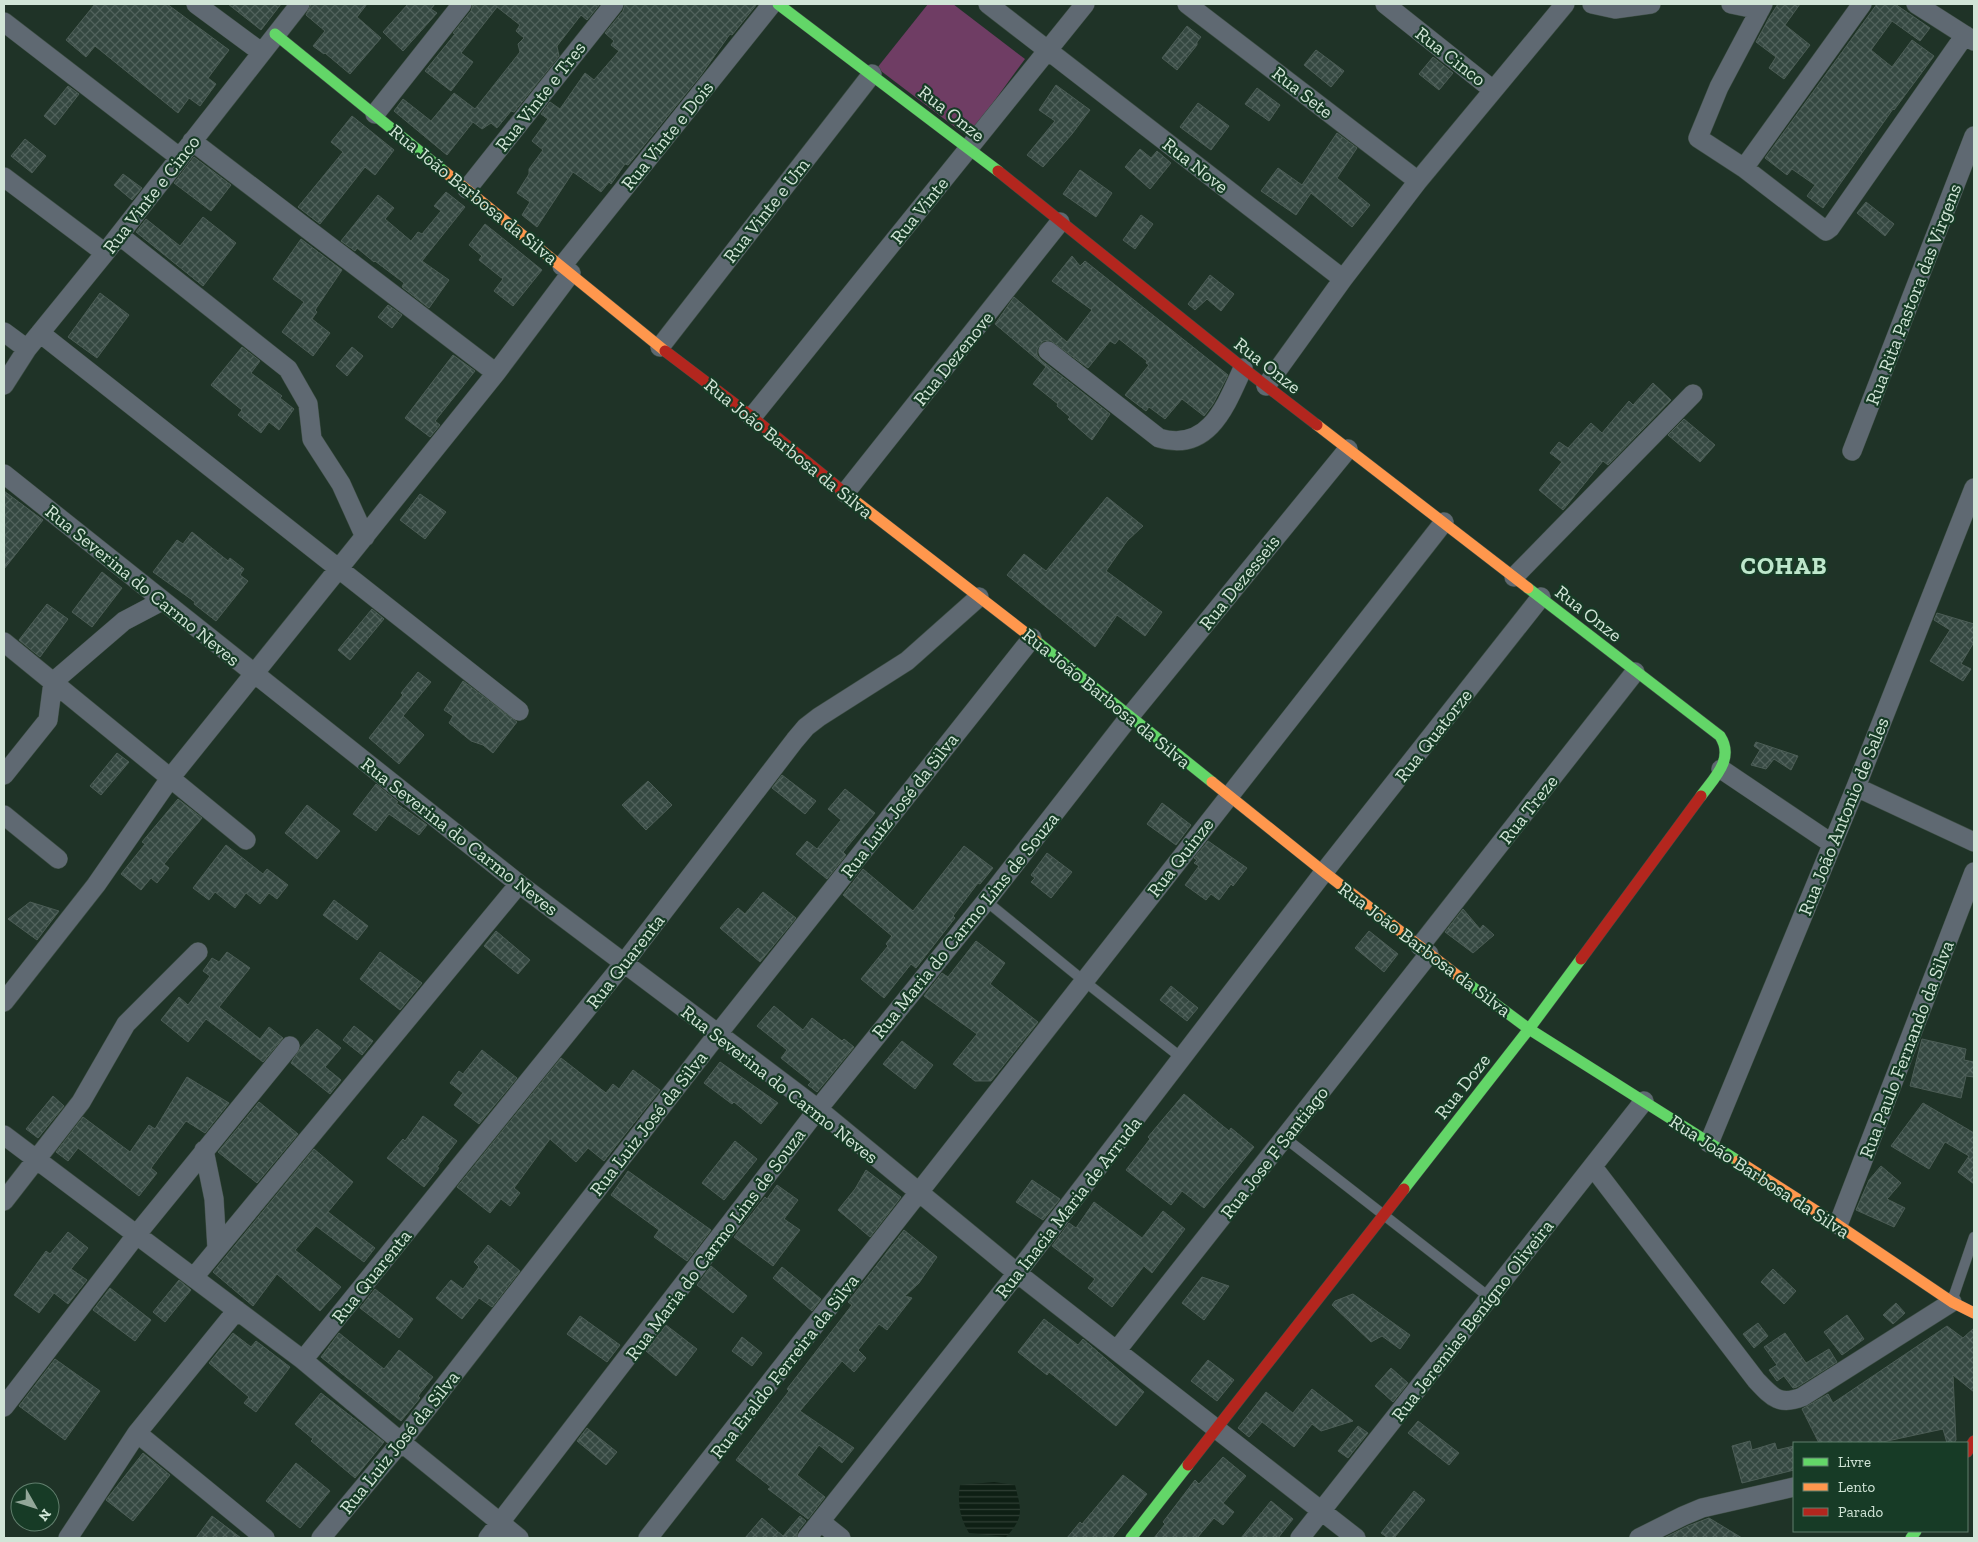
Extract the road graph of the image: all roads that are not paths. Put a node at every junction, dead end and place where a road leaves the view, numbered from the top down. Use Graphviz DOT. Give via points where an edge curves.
graph roads {
  1 [pos="196,4"];
  2 [pos="300,4"];
  3 [pos="462,4"];
  4 [pos="614,4"];
  5 [pos="772,4"];
  6 [pos="778,4"];
  7 [pos="988,4"];
  8 [pos="1085,4"];
  9 [pos="1187,4"];
  10 [pos="1384,4"];
  11 [pos="1565,4"];
  12 [pos="1592,4"];
  13 [pos="1651,4"];
  14 [pos="1731,4"];
  15 [pos="1862,4"];
  16 [pos="1916,4"];
  17 [pos="1761,7"];
  18 [pos="4,22"];
  19 [pos="276,34"];
  20 [pos="1970,38"];
  21 [pos="1048,51"];
  22 [pos="261,52"];
  23 [pos="872,74"];
  24 [pos="1493,90"];
  25 [pos="376,114"];
  26 [pos="1974,136"];
  27 [pos="192,140"];
  28 [pos="969,148"];
  29 [pos="179,157"];
  30 [pos="1744,168"];
  31 [pos="4,177"];
  32 [pos="1418,181"];
  33 [pos="467,189"];
  34 [pos="1060,222"];
  35 [pos="119,234"];
  36 [pos="105,253"];
  37 [pos="567,270"];
  38 [pos="1343,279"];
  39 [pos="4,332"];
  40 [pos="40,333"];
  41 [pos="660,347"];
  42 [pos="27,349"];
  43 [pos="1048,351"];
  44 [pos="1243,368"];
  45 [pos="496,373"];
  46 [pos="4,385"];
  47 [pos="1266,386"];
  48 [pos="1693,394"];
  49 [pos="752,417"];
  50 [pos="1348,449"];
  51 [pos="1852,451"];
  52 [pos="4,474"];
  53 [pos="1974,488"];
  54 [pos="845,493"];
  55 [pos="1444,522"];
  56 [pos="365,536"];
  57 [pos="338,569"];
  58 [pos="1514,577"];
  59 [pos="979,597"];
  60 [pos="1541,597"];
  61 [pos="162,601"];
  62 [pos="1032,638"];
  63 [pos="4,642"];
  64 [pos="1635,672"];
  65 [pos="254,673"];
  66 [pos="53,682"];
  67 [pos="519,711"];
  68 [pos="1130,716"];
  69 [pos="1723,764"];
  70 [pos="4,775"];
  71 [pos="171,777"];
  72 [pos="1856,787"];
  73 [pos="1228,795"];
  74 [pos="4,815"];
  75 [pos="246,840"];
  76 [pos="1974,842"];
  77 [pos="1832,843"];
  78 [pos="58,859"];
  79 [pos="1324,872"];
  80 [pos="1974,872"];
  81 [pos="519,884"];
  82 [pos="986,901"];
  83 [pos="1425,950"];
  84 [pos="198,952"];
  85 [pos="624,963"];
  86 [pos="1084,981"];
  87 [pos="4,1002"];
  88 [pos="1529,1029"];
  89 [pos="717,1035"];
  90 [pos="290,1046"];
  91 [pos="1183,1059"];
  92 [pos="1644,1101"];
  93 [pos="818,1109"];
  94 [pos="4,1135"];
  95 [pos="1285,1138"];
  96 [pos="1709,1143"];
  97 [pos="204,1150"];
  98 [pos="37,1161"];
  99 [pos="1593,1167"];
  100 [pos="920,1194"];
  101 [pos="4,1202"];
  102 [pos="1383,1216"];
  103 [pos="1838,1226"];
  104 [pos="137,1234"];
  105 [pos="1974,1237"];
  106 [pos="217,1249"];
  107 [pos="1017,1273"];
  108 [pos="194,1277"];
  109 [pos="1488,1297"];
  110 [pos="1952,1302"];
  111 [pos="237,1310"];
  112 [pos="1974,1313"];
  113 [pos="1117,1350"];
  114 [pos="303,1360"];
  115 [pos="4,1407"];
  116 [pos="1217,1429"];
  117 [pos="137,1433"];
  118 [pos="401,1442"];
  119 [pos="1793,1487"];
  120 [pos="1322,1511"];
  121 [pos="821,1522"];
  122 [pos="500,1523"];
  123 [pos="68,1538"];
  124 [pos="265,1538"];
  125 [pos="321,1538"];
  126 [pos="488,1538"];
  127 [pos="520,1538"];
  128 [pos="648,1538"];
  129 [pos="808,1538"];
  130 [pos="841,1538"];
  131 [pos="1131,1538"];
  132 [pos="1300,1538"];
  133 [pos="1356,1538"];
  134 [pos="1639,1538"];
  1 -- 22 [label="street"];
  2 -- 19 [label="street, Rua Vinte e Cinco"];
  3 -- 25 [label="street"];
  4 -- 33 [label="street, Rua Vinte e Tres"];
  5 -- 37 [label="street, Rua Vinte e Dois"];
  6 -- 23 [label="street, Rua Onze"];
  7 -- 21 [label="street, Rua Nove"];
  8 -- 21 [label="street, Rua Vinte"];
  9 -- 32 [label="street, Rua Sete"];
  10 -- 24 [label="street, Rua Cinco"];
  11 -- 24 [label="street"];
  12 -- 13 [label="street" via="1615,9"];
  14 -- 17 [label="street"];
  15 -- 30 [label="street"];
  16 -- 20 [label="street"];
  17 -- 30 [label="street" via="1719,87 1698,138"];
  18 -- 29 [label="street"];
  19 -- 22 [label="street, Rua Vinte e Cinco"];
  19 -- 25 [label="street, Rua João Barbosa da Silva"];
  20 -- 30 [label="street" via="1826,231"];
  21 -- 28 [label="street, Rua Vinte"];
  21 -- 38 [label="street, Rua Nove"];
  22 -- 27 [label="street, Rua Vinte e Cinco"];
  23 -- 28 [label="street, Rua Onze"];
  23 -- 41 [label="street, Rua Vinte e Um"];
  24 -- 32 [label="street"];
  25 -- 33 [label="street, Rua João Barbosa da Silva"];
  26 -- 51 [label="street, Rua Rita Pastora das Virgens"];
  27 -- 29 [label="street, Rua Vinte e Cinco"];
  27 -- 45 [label="street"];
  28 -- 34 [label="street, Rua Onze"];
  28 -- 49 [label="street, Rua Vinte"];
  29 -- 35 [label="street, Rua Vinte e Cinco"];
  31 -- 36 [label="street"];
  32 -- 38 [label="street"];
  33 -- 37 [label="street, Rua João Barbosa da Silva"];
  34 -- 44 [label="street, Rua Onze"];
  34 -- 54 [label="street, Rua Dezenove"];
  35 -- 36 [label="street, Rua Vinte e Cinco"];
  35 -- 56 [label="street" via="288,370 308,404 312,439 341,484"];
  36 -- 40 [label="street, Rua Vinte e Cinco"];
  37 -- 41 [label="street, Rua João Barbosa da Silva"];
  37 -- 45 [label="street, Rua Vinte e Dois"];
  38 -- 47 [label="street"];
  39 -- 42 [label="street"];
  40 -- 42 [label="street, Rua Vinte e Cinco"];
  40 -- 57 [label="street"];
  41 -- 49 [label="street, Rua João Barbosa da Silva"];
  42 -- 46 [label="street, Rua Vinte e Cinco"];
  43 -- 44 [label="street" via="1159,438 1173,442 1202,434 1215,421"];
  44 -- 47 [label="street, Rua Onze"];
  45 -- 56 [label="street, Rua Vinte e Dois"];
  47 -- 50 [label="street, Rua Onze"];
  48 -- 58 [label="street"];
  49 -- 54 [label="street, Rua João Barbosa da Silva"];
  50 -- 55 [label="street, Rua Onze"];
  50 -- 68 [label="street, Rua Dezesseis"];
  52 -- 61 [label="street, Rua Severina do Carmo Neves"];
  53 -- 72 [label="street, Rua João Antonio de Sales"];
  54 -- 59 [label="street, Rua João Barbosa da Silva"];
  55 -- 58 [label="street, Rua Onze"];
  55 -- 73 [label="street, Rua Quinze"];
  56 -- 57 [label="street, Rua Vinte e Dois"];
  57 -- 65 [label="street, Rua Vinte e Dois"];
  57 -- 67 [label="street"];
  58 -- 60 [label="street, Rua Onze"];
  59 -- 62 [label="street, Rua João Barbosa da Silva"];
  59 -- 85 [label="street, Rua Quarenta" via="907,661 806,727"];
  60 -- 64 [label="street, Rua Onze"];
  60 -- 79 [label="street, Rua Quatorze"];
  61 -- 65 [label="street, Rua Severina do Carmo Neves"];
  61 -- 66 [label="street" via="124,621"];
  62 -- 68 [label="street, Rua João Barbosa da Silva"];
  62 -- 89 [label="street, Rua Luiz José da Silva"];
  63 -- 66 [label="street"];
  64 -- 69 [label="street, Rua Onze" via="1720,736 1727,750"];
  64 -- 83 [label="street, Rua Treze"];
  65 -- 71 [label="street, Rua Vinte e Dois"];
  65 -- 81 [label="street, Rua Severina do Carmo Neves"];
  66 -- 70 [label="street" via="48,720"];
  66 -- 71 [label="street"];
  68 -- 73 [label="street, Rua João Barbosa da Silva"];
  68 -- 82 [label="street, Rua Maria do Carmo Lins de Souza"];
  69 -- 77 [label="street"];
  69 -- 88 [label="street, Rua Doze"];
  71 -- 75 [label="street"];
  71 -- 87 [label="street, Rua Vinte e Dois" via="96,885"];
  72 -- 76 [label="street"];
  72 -- 77 [label="street, Rua João Antonio de Sales"];
  73 -- 79 [label="street, Rua João Barbosa da Silva"];
  73 -- 86 [label="street, Rua Quinze"];
  74 -- 78 [label="street"];
  77 -- 96 [label="street, Rua João Antonio de Sales"];
  79 -- 83 [label="street, Rua João Barbosa da Silva"];
  79 -- 91 [label="street, Rua Inacia Maria de Arruda"];
  80 -- 103 [label="street, Rua Paulo Fernando da Silva"];
  81 -- 85 [label="street, Rua Severina do Carmo Neves"];
  81 -- 106 [label="street"];
  82 -- 86 [label="lane"];
  82 -- 93 [label="street, Rua Maria do Carmo Lins de Souza"];
  83 -- 88 [label="street, Rua João Barbosa da Silva"];
  83 -- 95 [label="street, Rua Jose F Santiago"];
  84 -- 98 [label="street" via="126,1024 81,1102"];
  85 -- 89 [label="street, Rua Severina do Carmo Neves"];
  85 -- 114 [label="street, Rua Quarenta"];
  86 -- 91 [label="lane"];
  86 -- 100 [label="street, Rua Quinze"];
  88 -- 92 [label="street, Rua João Barbosa da Silva"];
  88 -- 102 [label="street, Rua Doze"];
  89 -- 93 [label="street, Rua Severina do Carmo Neves"];
  89 -- 118 [label="street, Rua Luiz José da Silva"];
  90 -- 97 [label="street"];
  91 -- 107 [label="street, Rua Inacia Maria de Arruda"];
  92 -- 96 [label="street, Rua João Barbosa da Silva"];
  92 -- 99 [label="street, Rua Jeremias Benígno Oliveira"];
  93 -- 100 [label="street, Rua Severina do Carmo Neves"];
  93 -- 122 [label="street, Rua Maria do Carmo Lins de Souza"];
  94 -- 98 [label="street"];
  95 -- 102 [label="lane"];
  95 -- 113 [label="street, Rua Jose F Santiago"];
  96 -- 103 [label="street, Rua João Barbosa da Silva"];
  97 -- 104 [label="street"];
  97 -- 106 [label="street" via="214,1199"];
  98 -- 101 [label="street"];
  98 -- 104 [label="street"];
  99 -- 109 [label="street, Rua Jeremias Benígno Oliveira"];
  99 -- 110 [label="street" via="1756,1380 1774,1398 1791,1402 1802,1397"];
  100 -- 107 [label="street, Rua Severina do Carmo Neves"];
  100 -- 128 [label="street, Rua Eraldo Ferreira da Silva"];
  102 -- 109 [label="lane"];
  102 -- 116 [label="street, Rua Doze"];
  103 -- 110 [label="street, Rua João Barbosa da Silva"];
  104 -- 108 [label="street"];
  104 -- 115 [label="street"];
  105 -- 110 [label="lane"];
  106 -- 108 [label="street"];
  107 -- 113 [label="street, Rua Severina do Carmo Neves"];
  107 -- 121 [label="street, Rua Inacia Maria de Arruda"];
  108 -- 111 [label="street"];
  109 -- 120 [label="street, Rua Jeremias Benígno Oliveira"];
  110 -- 112 [label="street, Rua João Barbosa da Silva"];
  111 -- 114 [label="street"];
  111 -- 117 [label="street"];
  113 -- 116 [label="street, Rua Severina do Carmo Neves"];
  114 -- 118 [label="street"];
  116 -- 120 [label="street"];
  116 -- 131 [label="street, Rua Doze"];
  117 -- 123 [label="street"];
  117 -- 124 [label="street"];
  118 -- 122 [label="street"];
  118 -- 125 [label="street, Rua Luiz José da Silva"];
  119 -- 134 [label="street" via="1702,1508"];
  120 -- 132 [label="street, Rua Jeremias Benígno Oliveira"];
  120 -- 133 [label="street"];
  121 -- 129 [label="street, Rua Inacia Maria de Arruda"];
  121 -- 130 [label="street"];
  122 -- 126 [label="street, Rua Maria do Carmo Lins de Souza"];
  122 -- 127 [label="street"];
}
